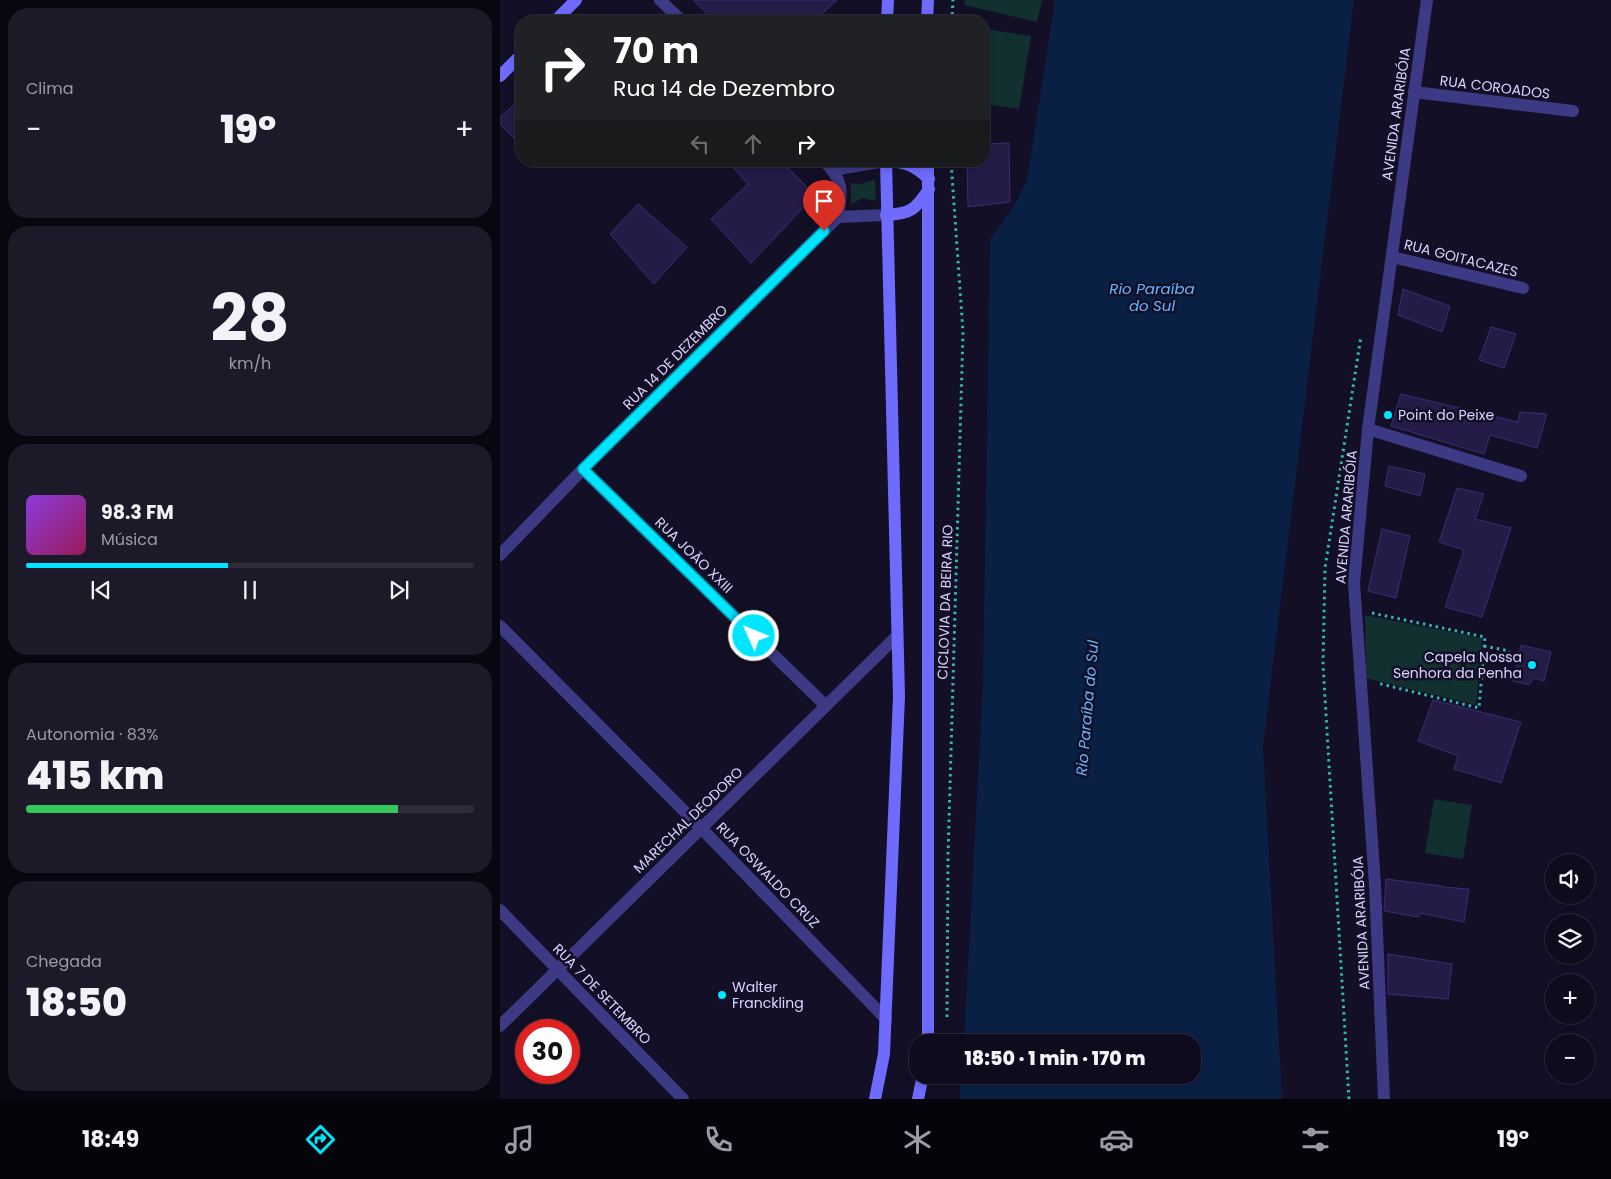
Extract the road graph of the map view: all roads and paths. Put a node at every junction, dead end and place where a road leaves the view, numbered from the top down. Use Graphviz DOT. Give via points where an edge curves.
graph roads {
  1 [pos="576,0"];
  2 [pos="660,0"];
  3 [pos="888,0"];
  4 [pos="928,0"];
  5 [pos="953,0"];
  6 [pos="1427,0"];
  7 [pos="561,15"];
  8 [pos="676,15"];
  9 [pos="887,15"];
  10 [pos="927,15"];
  11 [pos="952,15"];
  12 [pos="515,61"];
  13 [pos="500,76"];
  14 [pos="1414,92"];
  15 [pos="1573,111"];
  16 [pos="829,167"];
  17 [pos="886,167"];
  18 [pos="916,167"];
  19 [pos="928,167"];
  20 [pos="951,167"];
  21 [pos="929,184"];
  22 [pos="886,215"];
  23 [pos="838,217"];
  24 [pos="1392,257"];
  25 [pos="1523,288"];
  26 [pos="1362,329"];
  27 [pos="1368,429"];
  28 [pos="583,469"];
  29 [pos="1521,476"];
  30 [pos="500,555"];
  31 [pos="1371,613"];
  32 [pos="500,626"];
  33 [pos="897,636"];
  34 [pos="1484,646"];
  35 [pos="1510,651"];
  36 [pos="1372,682"];
  37 [pos="826,706"];
  38 [pos="701,828"];
  39 [pos="500,910"];
  40 [pos="558,969"];
  41 [pos="886,1019"];
  42 [pos="500,1026"];
  43 [pos="946,1026"];
  44 [pos="928,1034"];
  45 [pos="921,1084"];
  46 [pos="683,1099"];
  47 [pos="875,1099"];
  48 [pos="918,1099"];
  49 [pos="1349,1099"];
  50 [pos="1384,1099"];
  1 -- 7 [label="main road"];
  2 -- 8 [label="street"];
  3 -- 9 [label="main road"];
  4 -- 10 [label="main road"];
  5 -- 11 [label="path"];
  6 -- 14 [label="street, AVENIDA ARARIBÓIA"];
  12 -- 13 [label="main road"];
  14 -- 15 [label="street, RUA COROADOS"];
  14 -- 24 [label="street, AVENIDA ARARIBÓIA"];
  16 -- 23 [label="street" via="842,191"];
  17 -- 22 [label="main road"];
  18 -- 21 [label="main road"];
  19 -- 21 [label="main road"];
  20 -- 43 [label="path, CICLOVIA DA BEIRA RIO" via="962,332"];
  21 -- 22 [label="main road" via="918,207 903,214"];
  21 -- 44 [label="main road"];
  22 -- 23 [label="street"];
  22 -- 33 [label="main road"];
  23 -- 28 [label="street, RUA 14 DE DEZEMBRO"];
  24 -- 25 [label="street, RUA GOITACAZES"];
  24 -- 27 [label="street, AVENIDA ARARIBÓIA"];
  26 -- 49 [label="path" via="1325,568 1323,664"];
  27 -- 29 [label="street"];
  27 -- 50 [label="street, AVENIDA ARARIBÓIA" via="1354,583 1375,885"];
  28 -- 30 [label="street, RUA 14 DE DEZEMBRO"];
  28 -- 37 [label="street, RUA JOÃO XXIII"];
  31 -- 34 [label="path" via="1485,636"];
  32 -- 38 [label="street, RUA OSWALDO CRUZ"];
  33 -- 37 [label="street, MARECHAL DEODORO"];
  33 -- 41 [label="main road" via="899,696"];
  34 -- 35 [label="path"];
  34 -- 36 [label="path" via="1478,708"];
  37 -- 38 [label="street, MARECHAL DEODORO"];
  38 -- 40 [label="street, MARECHAL DEODORO"];
  38 -- 41 [label="street, RUA OSWALDO CRUZ"];
  39 -- 40 [label="street, RUA 7 DE SETEMBRO"];
  40 -- 42 [label="street, MARECHAL DEODORO"];
  40 -- 46 [label="street, RUA 7 DE SETEMBRO"];
  41 -- 47 [label="main road" via="884,1054"];
  45 -- 48 [label="main road"];
}
